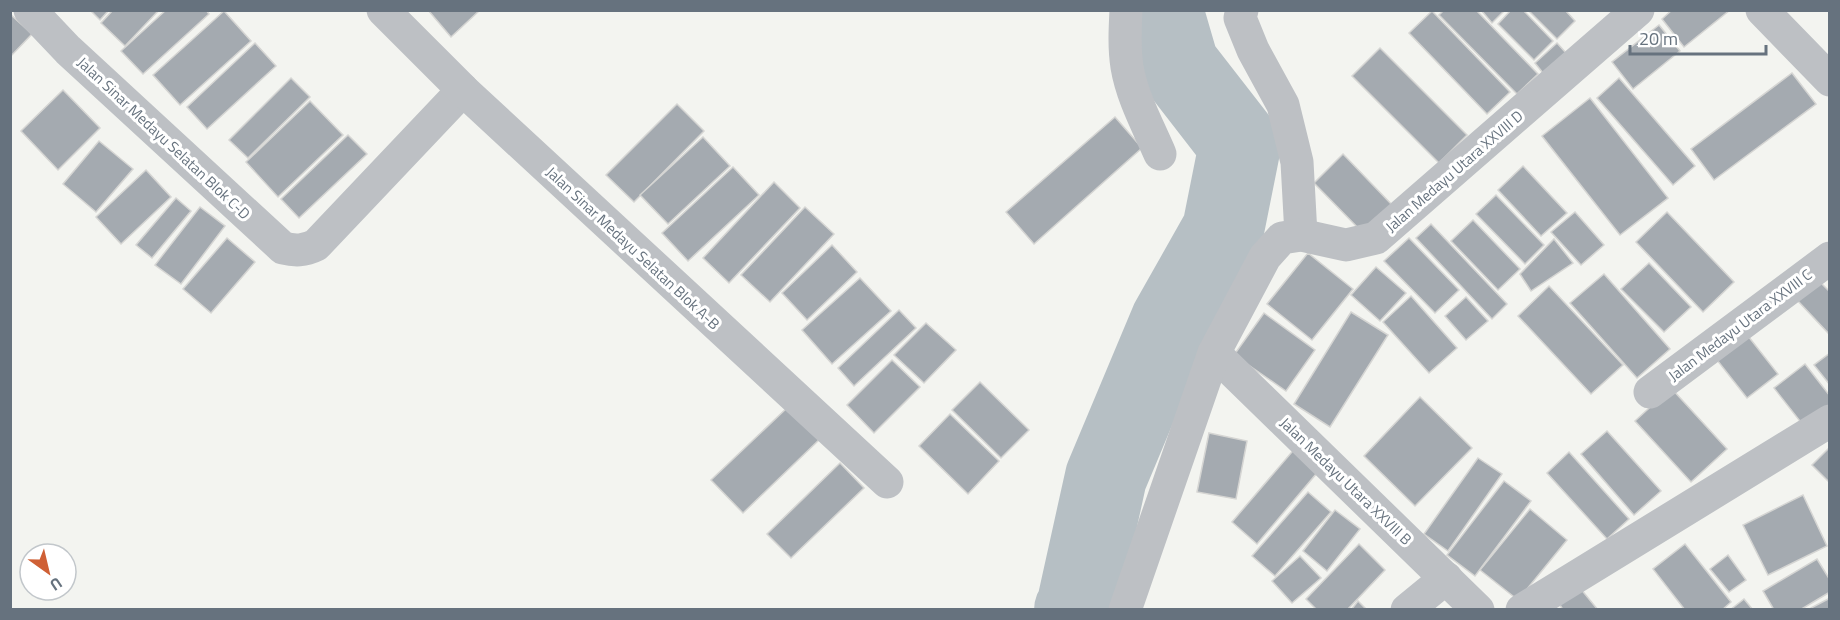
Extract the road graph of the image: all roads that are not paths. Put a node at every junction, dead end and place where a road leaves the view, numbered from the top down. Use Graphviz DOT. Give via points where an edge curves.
graph roads {
  1 [pos="30,10"];
  2 [pos="383,10"];
  3 [pos="1126,10"];
  4 [pos="1242,10"];
  5 [pos="1638,10"];
  6 [pos="1762,10"];
  7 [pos="1830,80"];
  8 [pos="463,90"];
  9 [pos="1160,154"];
  10 [pos="1301,235"];
  11 [pos="1830,258"];
  12 [pos="1214,353"];
  13 [pos="1650,392"];
  14 [pos="1830,422"];
  15 [pos="887,482"];
  16 [pos="1446,578"];
  17 [pos="1125,609"];
  18 [pos="1407,609"];
  19 [pos="1478,609"];
  20 [pos="1522,609"];
  1 -- 8 [label="street, Jalan Sinar Medayu Selatan Blok C-D" via="282,248 307,250 316,245"];
  2 -- 8 [label="street, Jalan Sinar Medayu Selatan Blok A-B"];
  3 -- 9 [label="street" via="1127,68"];
  4 -- 10 [label="street" via="1240,18 1283,105 1297,162"];
  5 -- 10 [label="street, Jalan Medayu Utara XXVIII D" via="1376,238 1346,245"];
  6 -- 7 [label="street"];
  8 -- 15 [label="street, Jalan Sinar Medayu Selatan Blok A-B"];
  10 -- 12 [label="street" via="1282,238 1265,257"];
  11 -- 13 [label="street, Jalan Medayu Utara XXVIII C"];
  12 -- 16 [label="street, Jalan Medayu Utara XXVIII B"];
  12 -- 17 [label="street"];
  14 -- 20 [label="street"];
  16 -- 18 [label="street"];
  16 -- 19 [label="street, Jalan Medayu Utara XXVIII B"];
}
